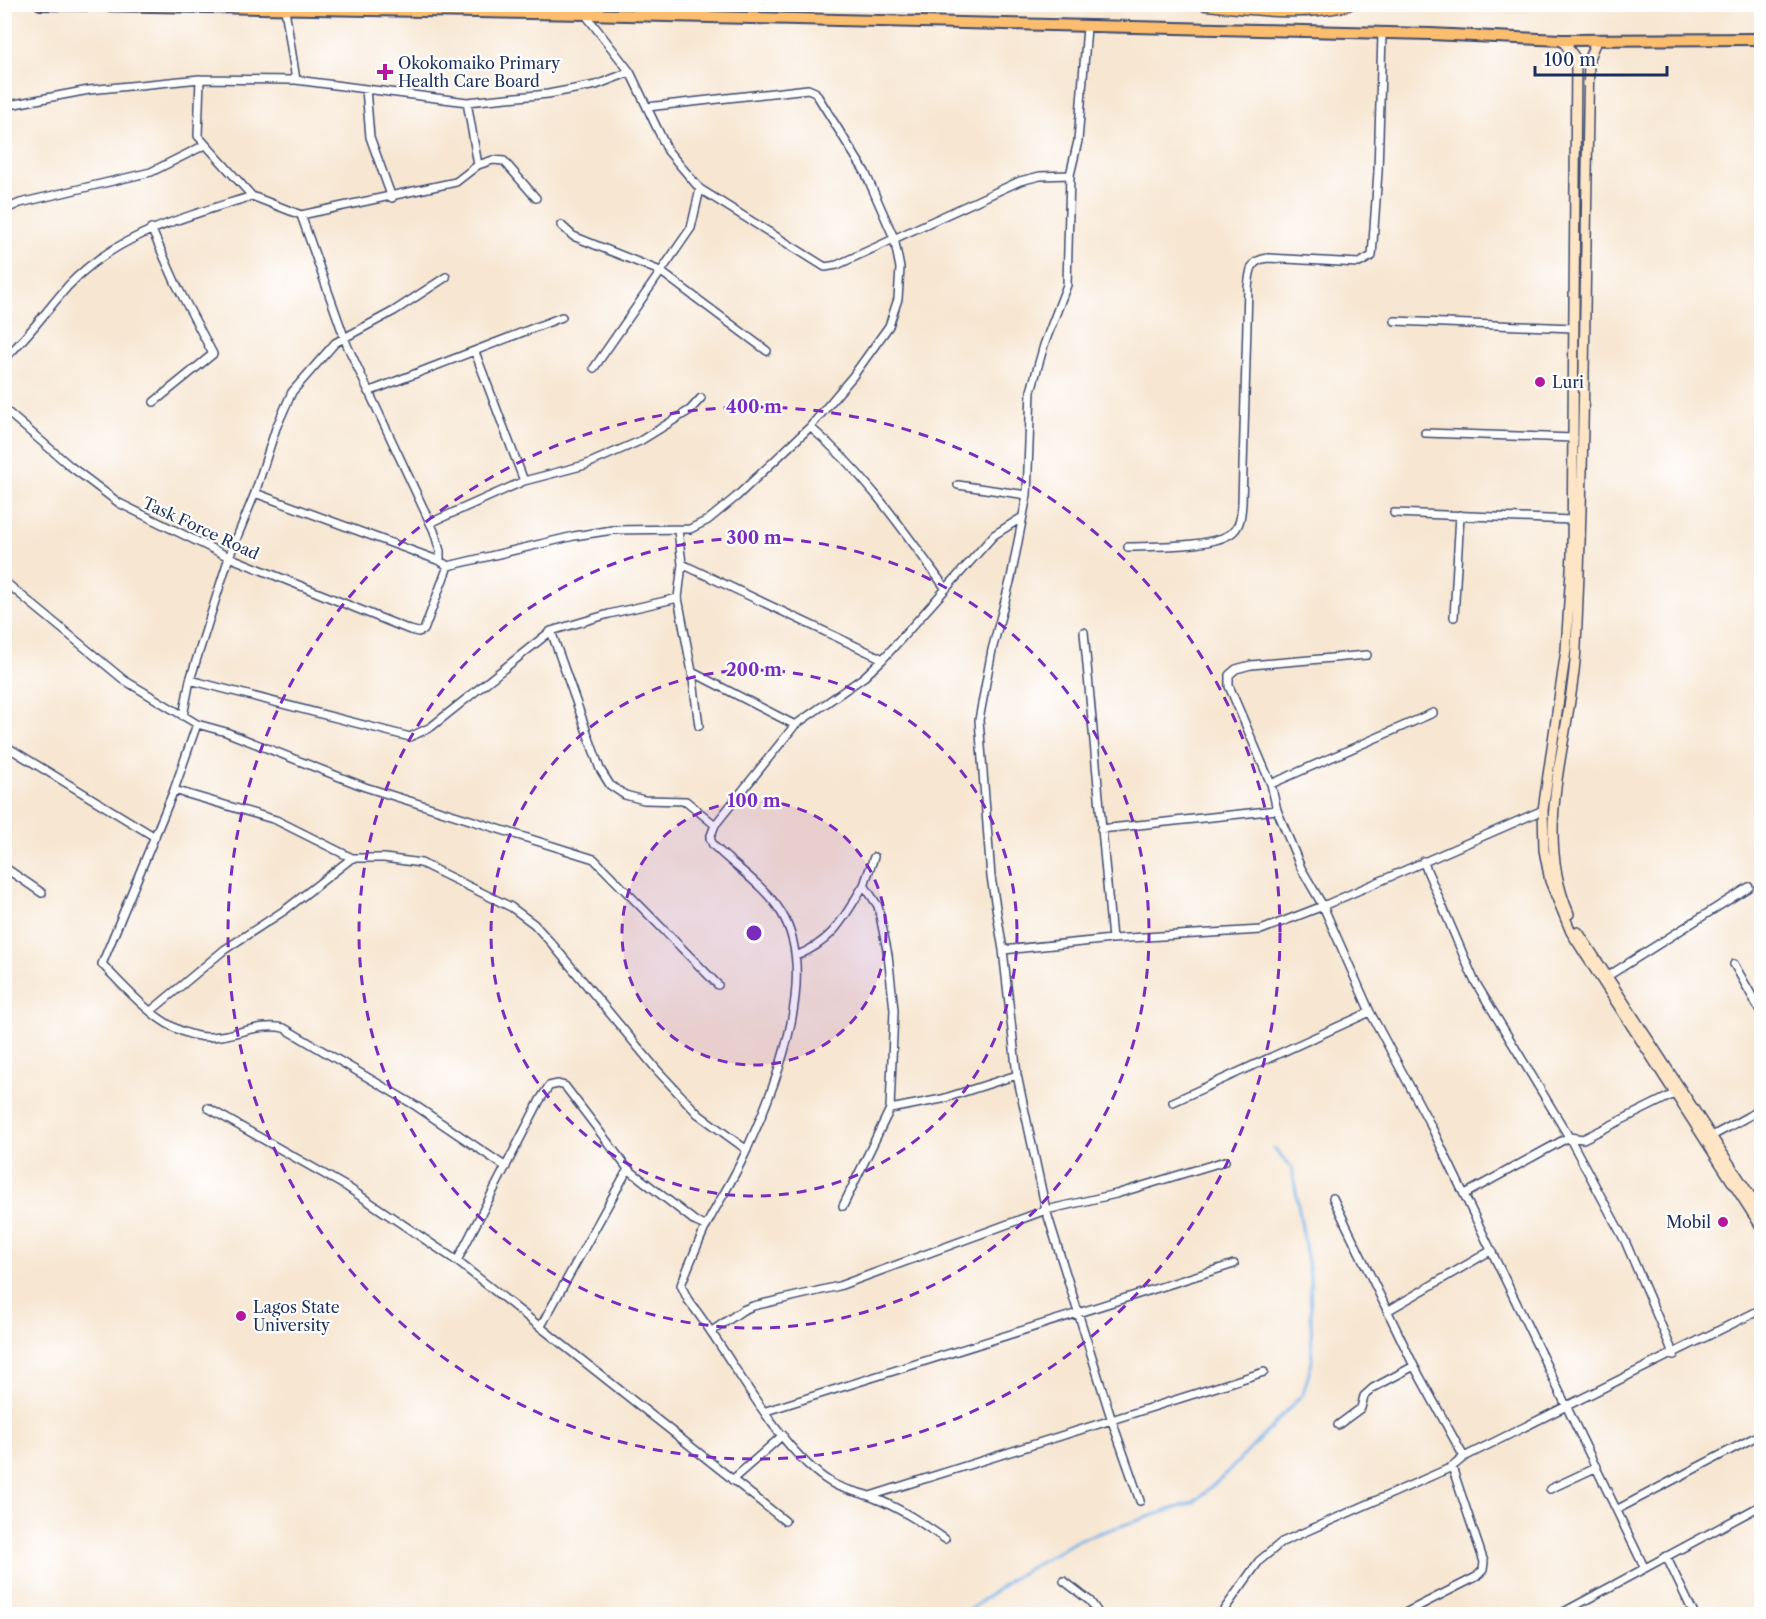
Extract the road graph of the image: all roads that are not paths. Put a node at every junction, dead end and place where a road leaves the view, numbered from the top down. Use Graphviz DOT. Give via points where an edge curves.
graph roads {
  1 [pos="40,4"];
  2 [pos="1205,4"];
  3 [pos="1348,4"];
  4 [pos="285,9"];
  5 [pos="585,14"];
  6 [pos="1087,27"];
  7 [pos="1382,34"];
  8 [pos="1597,39"];
  9 [pos="1761,39"];
  10 [pos="1562,40"];
  11 [pos="630,72"];
  12 [pos="200,79"];
  13 [pos="296,80"];
  14 [pos="366,89"];
  15 [pos="467,102"];
  16 [pos="4,106"];
  17 [pos="647,107"];
  18 [pos="205,145"];
  19 [pos="478,165"];
  20 [pos="1070,175"];
  21 [pos="700,189"];
  22 [pos="252,196"];
  23 [pos="392,198"];
  24 [pos="536,198"];
  25 [pos="4,210"];
  26 [pos="301,216"];
  27 [pos="561,225"];
  28 [pos="151,228"];
  29 [pos="894,238"];
  30 [pos="660,271"];
  31 [pos="446,277"];
  32 [pos="562,317"];
  33 [pos="1395,321"];
  34 [pos="1574,328"];
  35 [pos="344,336"];
  36 [pos="767,351"];
  37 [pos="475,352"];
  38 [pos="4,359"];
  39 [pos="594,368"];
  40 [pos="368,392"];
  41 [pos="701,398"];
  42 [pos="154,402"];
  43 [pos="4,410"];
  44 [pos="810,427"];
  45 [pos="1425,433"];
  46 [pos="1574,438"];
  47 [pos="525,482"];
  48 [pos="958,485"];
  49 [pos="255,493"];
  50 [pos="1027,495"];
  51 [pos="1394,513"];
  52 [pos="1460,515"];
  53 [pos="1021,518"];
  54 [pos="1572,520"];
  55 [pos="430,523"];
  56 [pos="678,530"];
  57 [pos="1128,547"];
  58 [pos="229,557"];
  59 [pos="440,561"];
  60 [pos="682,564"];
  61 [pos="448,566"];
  62 [pos="4,581"];
  63 [pos="946,589"];
  64 [pos="678,598"];
  65 [pos="1454,617"];
  66 [pos="551,631"];
  67 [pos="1084,632"];
  68 [pos="1367,655"];
  69 [pos="883,659"];
  70 [pos="692,672"];
  71 [pos="190,680"];
  72 [pos="1432,713"];
  73 [pos="183,716"];
  74 [pos="198,724"];
  75 [pos="795,725"];
  76 [pos="699,726"];
  77 [pos="4,745"];
  78 [pos="1271,784"];
  79 [pos="174,790"];
  80 [pos="1278,810"];
  81 [pos="1543,810"];
  82 [pos="716,825"];
  83 [pos="1101,829"];
  84 [pos="155,837"];
  85 [pos="874,857"];
  86 [pos="352,858"];
  87 [pos="1423,861"];
  88 [pos="4,867"];
  89 [pos="864,885"];
  90 [pos="1749,887"];
  91 [pos="42,893"];
  92 [pos="1323,906"];
  93 [pos="1112,939"];
  94 [pos="1003,950"];
  95 [pos="796,956"];
  96 [pos="1734,964"];
  97 [pos="1608,976"];
  98 [pos="718,985"];
  99 [pos="151,1011"];
  100 [pos="1370,1012"];
  101 [pos="1761,1014"];
  102 [pos="1017,1075"];
  103 [pos="1674,1094"];
  104 [pos="1173,1102"];
  105 [pos="208,1108"];
  106 [pos="890,1109"];
  107 [pos="1761,1109"];
  108 [pos="1712,1136"];
  109 [pos="1569,1137"];
  110 [pos="747,1150"];
  111 [pos="1224,1161"];
  112 [pos="506,1167"];
  113 [pos="628,1169"];
  114 [pos="1464,1194"];
  115 [pos="1334,1198"];
  116 [pos="843,1206"];
  117 [pos="1046,1210"];
  118 [pos="1761,1214"];
  119 [pos="705,1226"];
  120 [pos="1761,1228"];
  121 [pos="1492,1250"];
  122 [pos="457,1262"];
  123 [pos="1234,1264"];
  124 [pos="1389,1310"];
  125 [pos="1761,1310"];
  126 [pos="1078,1313"];
  127 [pos="541,1326"];
  128 [pos="712,1331"];
  129 [pos="1674,1355"];
  130 [pos="1414,1366"];
  131 [pos="1264,1372"];
  132 [pos="1567,1406"];
  133 [pos="766,1412"];
  134 [pos="1112,1421"];
  135 [pos="1338,1425"];
  136 [pos="783,1435"];
  137 [pos="1759,1435"];
  138 [pos="1464,1457"];
  139 [pos="1452,1467"];
  140 [pos="1597,1467"];
  141 [pos="732,1480"];
  142 [pos="1550,1489"];
  143 [pos="870,1496"];
  144 [pos="1140,1501"];
  145 [pos="1761,1505"];
  146 [pos="1618,1509"];
  147 [pos="785,1521"];
  148 [pos="945,1539"];
  149 [pos="1666,1556"];
  150 [pos="1644,1567"];
  151 [pos="1064,1581"];
  152 [pos="1097,1613"];
  153 [pos="1565,1613"];
  154 [pos="1221,1614"];
  155 [pos="1403,1614"];
  156 [pos="1694,1614"];
  1 -- 4 [label="main road"];
  2 -- 3 [label="highway" via="1270,9 1329,9"];
  4 -- 5 [label="main road"];
  4 -- 13 [label="street"];
  5 -- 6 [label="main road"];
  5 -- 11 [label="street"];
  6 -- 7 [label="main road"];
  6 -- 20 [label="street" via="1078,141"];
  7 -- 10 [label="main road"];
  7 -- 57 [label="street" via="1372,256 1359,263 1268,258 1252,264 1242,504 1236,528 1213,540"];
  8 -- 9 [label="main road"];
  8 -- 10 [label="main road"];
  8 -- 97 [label="street" via="1589,58 1576,650 1552,809 1552,849 1556,877 1568,912"];
  10 -- 34 [label="street" via="1576,59"];
  11 -- 15 [label="street" via="596,85 548,94"];
  11 -- 17 [label="street"];
  12 -- 13 [label="street"];
  12 -- 16 [label="street" via="89,90"];
  12 -- 18 [label="street" via="198,136"];
  13 -- 14 [label="street"];
  14 -- 15 [label="street"];
  14 -- 23 [label="street" via="370,137"];
  15 -- 19 [label="street"];
  17 -- 21 [label="street" via="668,152"];
  17 -- 29 [label="street" via="808,89 815,92 865,172"];
  18 -- 22 [label="street"];
  18 -- 25 [label="street" via="151,172"];
  19 -- 23 [label="street" via="456,182"];
  19 -- 24 [label="street" via="504,161"];
  20 -- 29 [label="street" via="1020,181"];
  20 -- 50 [label="street" via="1067,285 1031,392"];
  21 -- 29 [label="street" via="825,267"];
  21 -- 30 [label="street" via="691,228"];
  22 -- 26 [label="street"];
  22 -- 28 [label="street"];
  23 -- 26 [label="street"];
  26 -- 35 [label="street"];
  27 -- 30 [label="street" via="573,236"];
  28 -- 38 [label="street" via="110,250 69,285"];
  28 -- 42 [label="street" via="213,354"];
  29 -- 44 [label="street" via="900,268 898,299 890,326"];
  30 -- 36 [label="street"];
  30 -- 39 [label="street"];
  31 -- 35 [label="street" via="394,311"];
  32 -- 37 [label="street"];
  33 -- 34 [label="street"];
  34 -- 46 [label="street"];
  35 -- 40 [label="street"];
  35 -- 49 [label="street" via="292,392"];
  37 -- 40 [label="street"];
  37 -- 47 [label="street"];
  40 -- 55 [label="street"];
  41 -- 47 [label="street" via="690,410 640,441 585,465"];
  43 -- 58 [label="street, Task Force Road" via="119,503"];
  44 -- 56 [label="street" via="721,510 690,529"];
  44 -- 63 [label="street" via="885,505"];
  45 -- 46 [label="street"];
  46 -- 54 [label="street"];
  47 -- 55 [label="street"];
  48 -- 50 [label="street"];
  49 -- 58 [label="street"];
  49 -- 59 [label="street"];
  50 -- 53 [label="street"];
  51 -- 52 [label="street"];
  52 -- 54 [label="street"];
  52 -- 65 [label="street"];
  53 -- 63 [label="street" via="994,535"];
  53 -- 94 [label="street" via="979,720 991,877"];
  54 -- 81 [label="street" via="1566,650"];
  55 -- 59 [label="street"];
  56 -- 60 [label="street"];
  56 -- 61 [label="street" via="613,530 574,536"];
  58 -- 61 [label="street, Task Force Road" via="422,632"];
  58 -- 71 [label="street"];
  59 -- 61 [label="street"];
  60 -- 64 [label="street"];
  60 -- 69 [label="street"];
  62 -- 73 [label="street" via="124,680"];
  63 -- 69 [label="street"];
  64 -- 66 [label="street"];
  64 -- 70 [label="street"];
  66 -- 71 [label="street" via="431,727 410,737"];
  66 -- 82 [label="street" via="600,769 610,785 644,800 686,801"];
  67 -- 83 [label="street"];
  68 -- 78 [label="street" via="1251,665 1229,675 1229,686"];
  69 -- 75 [label="street"];
  70 -- 75 [label="street"];
  70 -- 76 [label="street"];
  71 -- 73 [label="street"];
  72 -- 78 [label="street"];
  73 -- 74 [label="street"];
  74 -- 79 [label="street"];
  74 -- 98 [label="street" via="364,787 594,859"];
  75 -- 82 [label="street"];
  77 -- 84 [label="street"];
  78 -- 80 [label="street"];
  79 -- 84 [label="street"];
  79 -- 86 [label="street" via="276,820"];
  80 -- 83 [label="street"];
  80 -- 92 [label="street" via="1301,868"];
  81 -- 87 [label="street"];
  81 -- 103 [label="street" via="1544,850 1563,916"];
  82 -- 95 [label="street" via="710,838 713,845 781,912"];
  83 -- 93 [label="street"];
  84 -- 99 [label="street" via="102,961"];
  85 -- 89 [label="street"];
  86 -- 99 [label="street" via="285,910 224,950"];
  86 -- 110 [label="street" via="421,863 511,907 534,924 698,1114"];
  87 -- 92 [label="street"];
  87 -- 109 [label="street" via="1474,980"];
  88 -- 91 [label="street"];
  89 -- 95 [label="street" via="833,933"];
  89 -- 106 [label="street" via="878,906 888,955 894,1010"];
  90 -- 97 [label="street"];
  92 -- 93 [label="street" via="1261,930"];
  92 -- 100 [label="street"];
  93 -- 94 [label="street"];
  94 -- 102 [label="street"];
  95 -- 110 [label="street" via="790,1027"];
  96 -- 101 [label="street"];
  97 -- 108 [label="street"];
  99 -- 112 [label="street" via="198,1037 266,1026 284,1028 416,1106"];
  100 -- 104 [label="street"];
  100 -- 114 [label="street"];
  102 -- 106 [label="street" via="942,1100"];
  102 -- 117 [label="street"];
  103 -- 109 [label="street" via="1583,1139"];
  103 -- 120 [label="street"];
  105 -- 122 [label="street" via="347,1187"];
  106 -- 116 [label="street"];
  107 -- 108 [label="street"];
  108 -- 118 [label="street"];
  109 -- 114 [label="street"];
  109 -- 129 [label="street" via="1625,1241"];
  110 -- 119 [label="street"];
  111 -- 117 [label="street" via="1116,1194"];
  112 -- 113 [label="street" via="540,1100 549,1086 558,1084 565,1086 584,1107"];
  112 -- 122 [label="street"];
  113 -- 119 [label="street"];
  113 -- 127 [label="street"];
  114 -- 121 [label="street"];
  115 -- 124 [label="street"];
  117 -- 126 [label="street"];
  117 -- 128 [label="street" via="839,1286 753,1306"];
  119 -- 128 [label="street" via="681,1285"];
  121 -- 124 [label="street"];
  121 -- 132 [label="street"];
  122 -- 127 [label="street"];
  123 -- 126 [label="street"];
  124 -- 130 [label="street"];
  125 -- 129 [label="street"];
  126 -- 133 [label="street"];
  126 -- 134 [label="street"];
  127 -- 141 [label="street"];
  128 -- 133 [label="street"];
  129 -- 132 [label="street"];
  130 -- 135 [label="street" via="1373,1388 1364,1396 1361,1408"];
  130 -- 138 [label="street"];
  131 -- 134 [label="street"];
  132 -- 138 [label="street"];
  132 -- 140 [label="street"];
  133 -- 136 [label="street"];
  134 -- 143 [label="street"];
  134 -- 144 [label="street"];
  136 -- 141 [label="street"];
  136 -- 143 [label="street" via="823,1477 841,1489"];
  137 -- 146 [label="street"];
  138 -- 139 [label="street"];
  139 -- 154 [label="street" via="1282,1542 1259,1561"];
  139 -- 155 [label="street" via="1484,1570"];
  140 -- 142 [label="street"];
  140 -- 146 [label="street"];
  141 -- 147 [label="street"];
  143 -- 148 [label="street" via="913,1517"];
  145 -- 149 [label="street"];
  146 -- 150 [label="street"];
  149 -- 150 [label="street"];
  149 -- 156 [label="street"];
  150 -- 153 [label="street"];
  151 -- 152 [label="street" via="1090,1601"];
}
